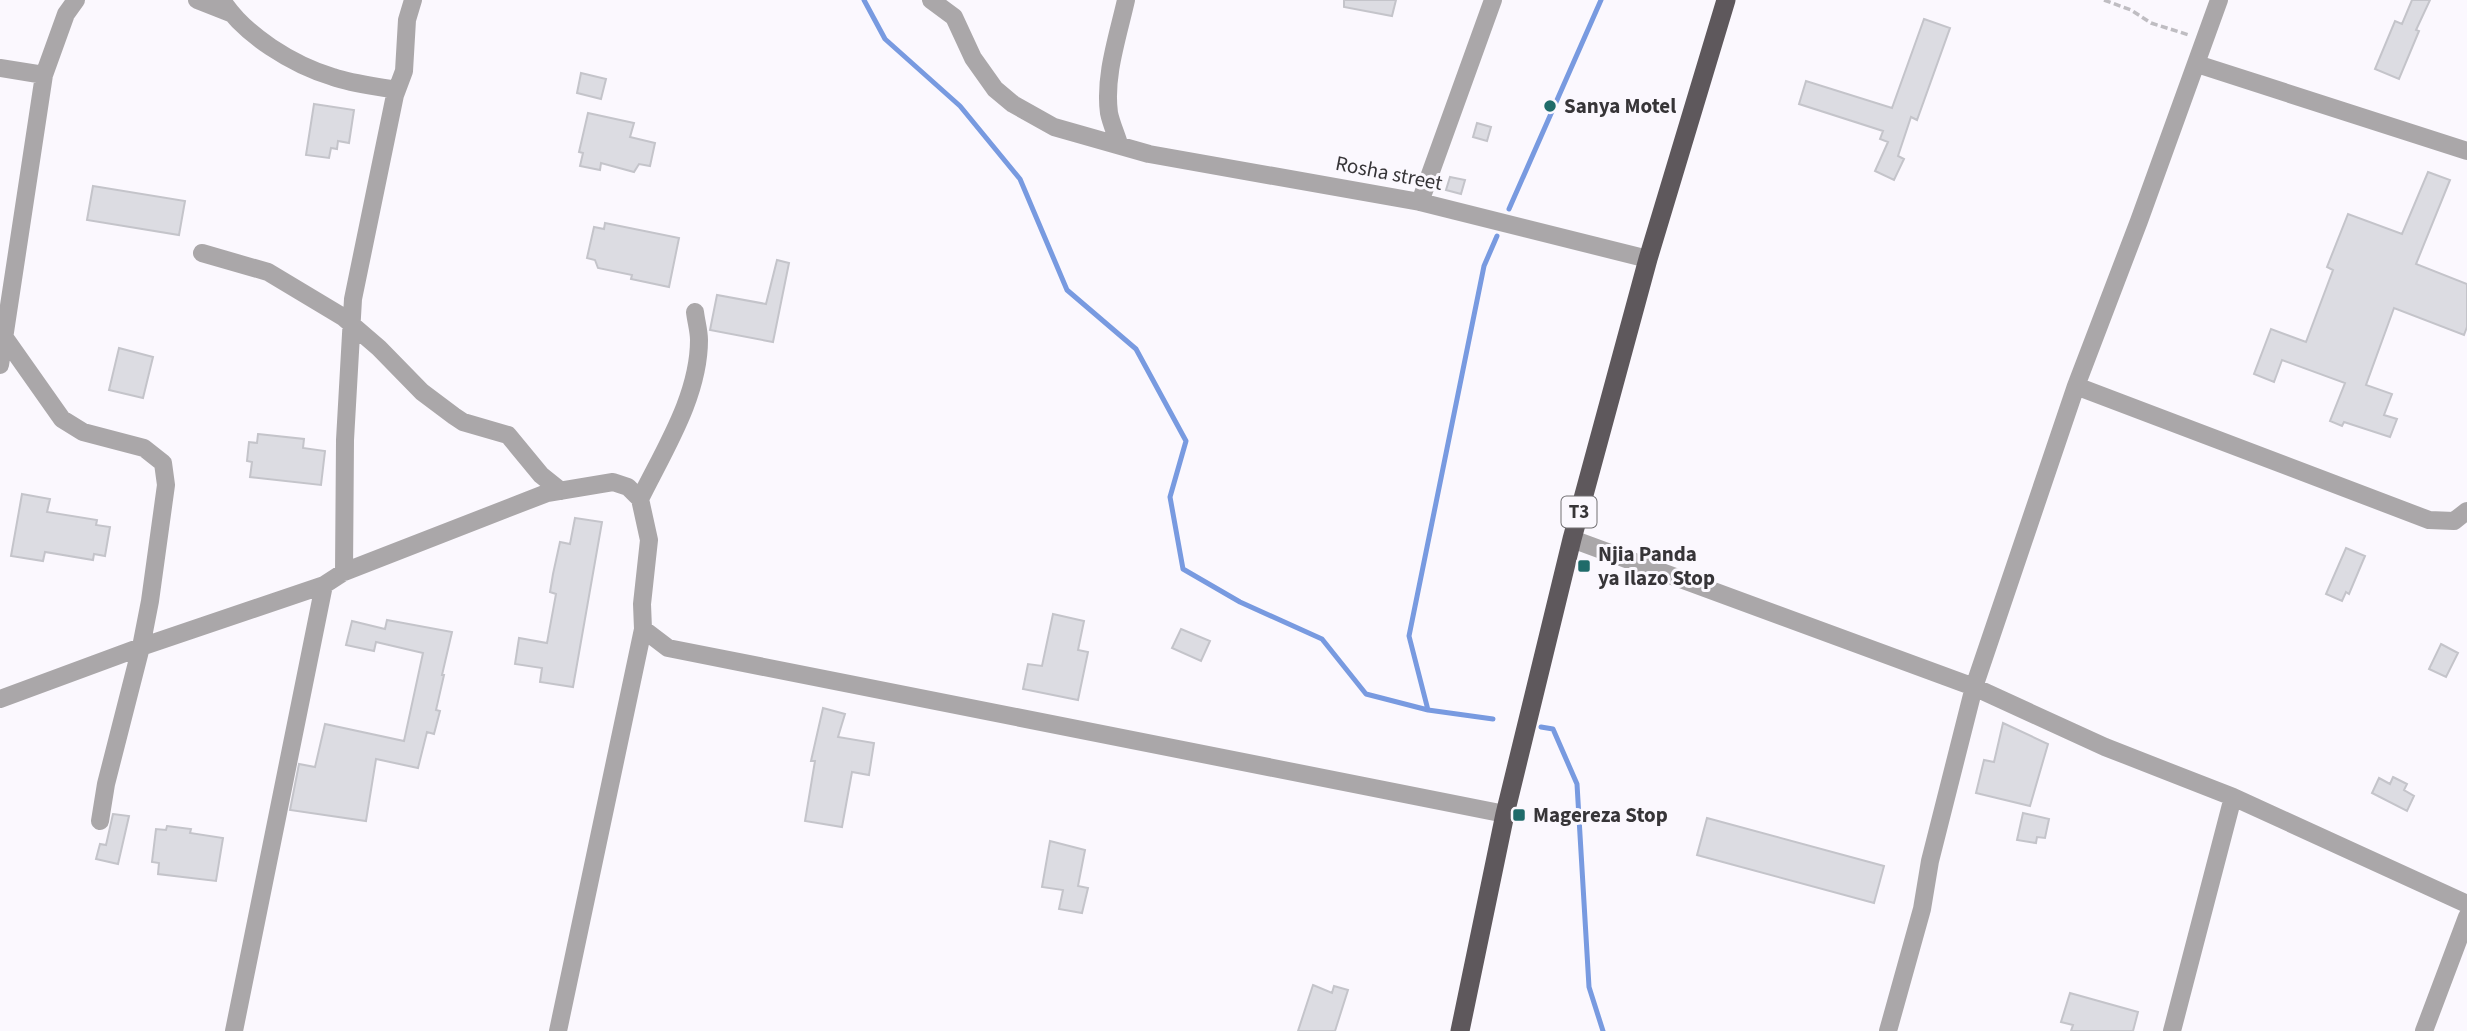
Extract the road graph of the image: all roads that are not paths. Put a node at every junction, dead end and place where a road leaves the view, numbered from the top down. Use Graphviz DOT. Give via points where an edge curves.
graph roads {
  1 [pos="76,0"];
  2 [pos="197,0"];
  3 [pos="413,0"];
  4 [pos="930,0"];
  5 [pos="1126,0"];
  6 [pos="1493,0"];
  7 [pos="1726,0"];
  8 [pos="2219,0"];
  9 [pos="226,7"];
  10 [pos="2197,64"];
  11 [pos="0,68"];
  12 [pos="44,75"];
  13 [pos="397,90"];
  14 [pos="1119,144"];
  15 [pos="2467,151"];
  16 [pos="1420,202"];
  17 [pos="202,253"];
  18 [pos="1648,259"];
  19 [pos="695,312"];
  20 [pos="353,324"];
  21 [pos="2,334"];
  22 [pos="0,365"];
  23 [pos="2076,386"];
  24 [pos="561,491"];
  25 [pos="640,499"];
  26 [pos="2467,511"];
  27 [pos="1572,539"];
  28 [pos="344,572"];
  29 [pos="324,585"];
  30 [pos="643,629"];
  31 [pos="141,647"];
  32 [pos="1974,687"];
  33 [pos="0,699"];
  34 [pos="2233,797"];
  35 [pos="1505,814"];
  36 [pos="100,821"];
  37 [pos="2467,904"];
  38 [pos="2467,917"];
  39 [pos="234,1031"];
  40 [pos="558,1031"];
  41 [pos="1460,1031"];
  42 [pos="1888,1031"];
  43 [pos="2172,1031"];
  44 [pos="2424,1031"];
  1 -- 12 [label="street" via="66,14"];
  2 -- 9 [label="street"];
  3 -- 13 [label="street" via="404,71"];
  4 -- 14 [label="street, Rosha street" via="954,17 973,58 1002,96 1054,127"];
  5 -- 14 [label="street" via="1108,92 1109,114"];
  6 -- 16 [label="street"];
  7 -- 18 [label="highway, T3"];
  8 -- 10 [label="street"];
  9 -- 13 [label="street" via="265,42 319,72"];
  10 -- 15 [label="street"];
  10 -- 23 [label="street"];
  11 -- 12 [label="street"];
  12 -- 21 [label="street"];
  13 -- 20 [label="street" via="353,299"];
  14 -- 16 [label="street, Rosha street" via="1149,154"];
  16 -- 18 [label="street, Rosha street"];
  17 -- 20 [label="street" via="268,272"];
  18 -- 27 [label="highway, T3"];
  19 -- 25 [label="street" via="699,339 693,380"];
  20 -- 24 [label="street" via="422,392 454,416 508,435 541,475"];
  20 -- 28 [label="street" via="345,440"];
  21 -- 22 [label="street"];
  21 -- 31 [label="street" via="62,419 83,432 144,448 163,463 166,485"];
  23 -- 26 [label="street" via="2429,520 2454,521"];
  23 -- 32 [label="street"];
  24 -- 25 [label="street" via="613,482 628,487"];
  24 -- 28 [label="street"];
  25 -- 30 [label="street" via="649,540"];
  27 -- 32 [label="street"];
  27 -- 35 [label="highway, T3"];
  28 -- 29 [label="street"];
  29 -- 31 [label="street"];
  29 -- 39 [label="street"];
  30 -- 35 [label="street" via="668,648"];
  30 -- 40 [label="street"];
  31 -- 33 [label="street"];
  31 -- 36 [label="street"];
  32 -- 34 [label="street" via="2105,747"];
  32 -- 42 [label="street"];
  34 -- 37 [label="street"];
  34 -- 43 [label="street"];
  35 -- 41 [label="highway, T3"];
  38 -- 44 [label="street"];
}
